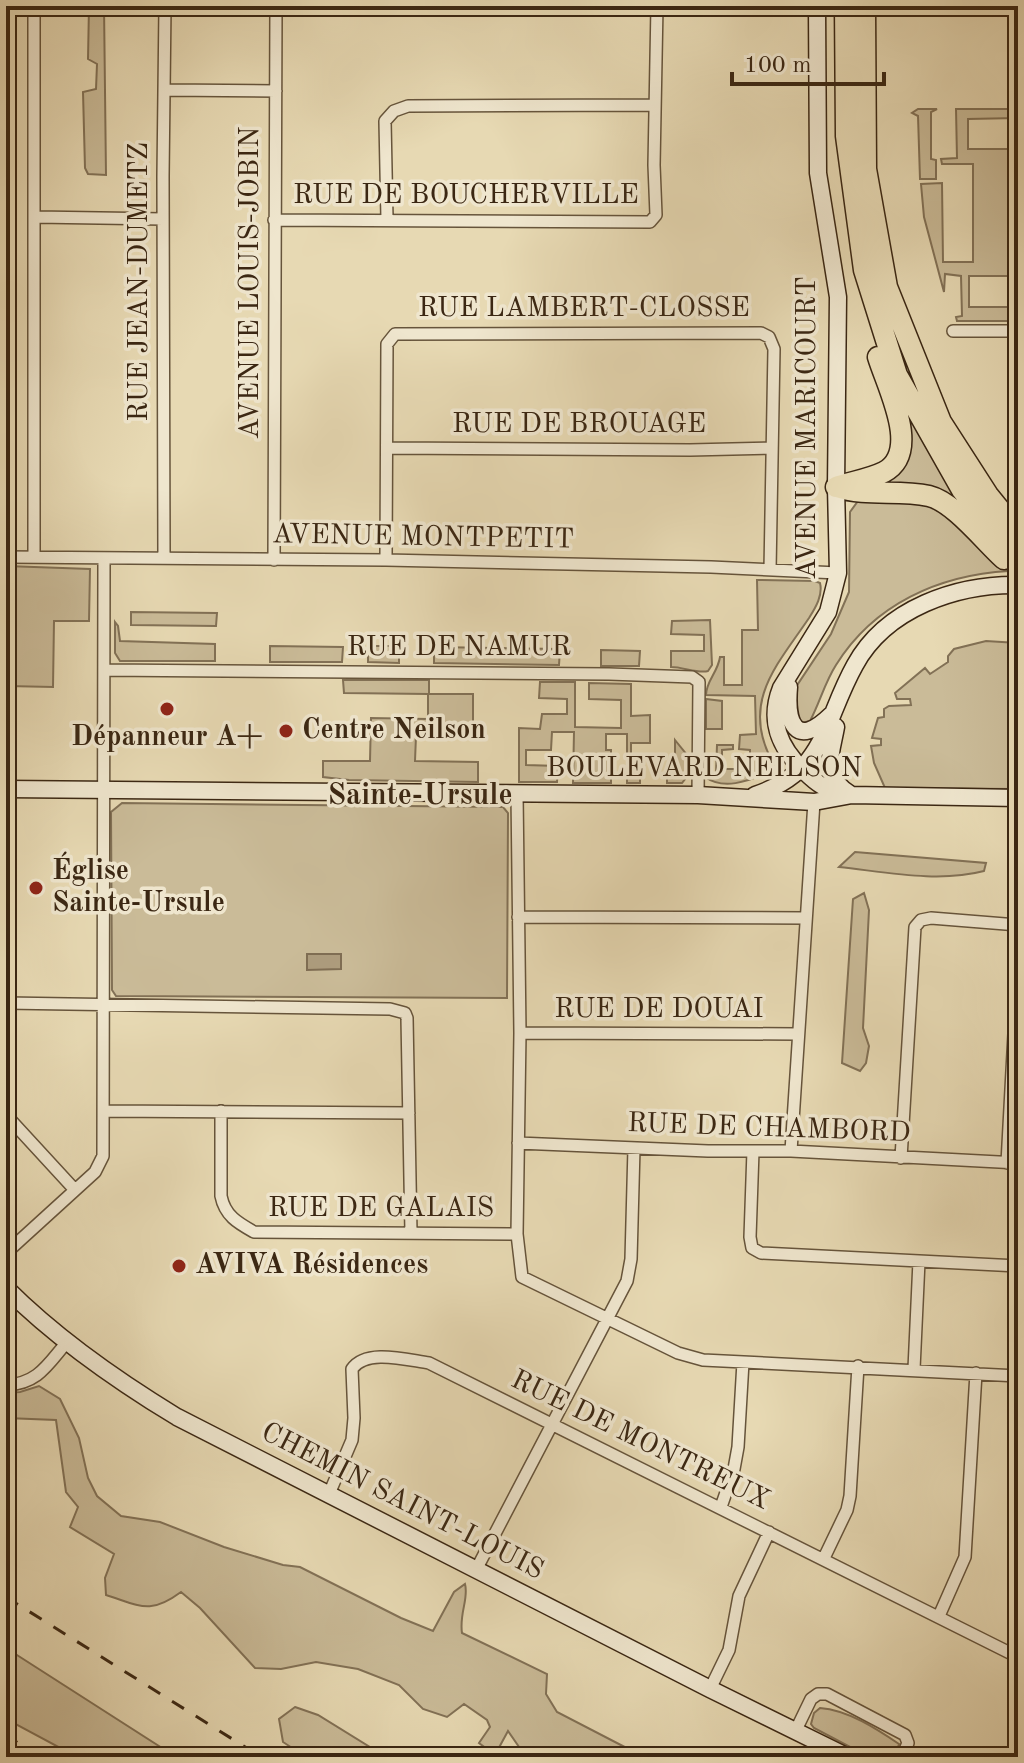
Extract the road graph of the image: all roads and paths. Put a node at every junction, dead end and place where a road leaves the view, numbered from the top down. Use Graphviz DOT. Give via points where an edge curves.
graph roads {
  1 [pos="34,6"];
  2 [pos="165,6"];
  3 [pos="276,6"];
  4 [pos="657,6"];
  5 [pos="817,6"];
  6 [pos="845,6"];
  7 [pos="865,6"];
  8 [pos="165,90"];
  9 [pos="276,91"];
  10 [pos="654,105"];
  11 [pos="846,136"];
  12 [pos="36,217"];
  13 [pos="163,219"];
  14 [pos="387,219"];
  15 [pos="274,220"];
  16 [pos="953,331"];
  17 [pos="1018,331"];
  18 [pos="387,448"];
  19 [pos="770,448"];
  20 [pos="836,487"];
  21 [pos="1018,532"];
  22 [pos="6,557"];
  23 [pos="34,557"];
  24 [pos="104,558"];
  25 [pos="164,558"];
  26 [pos="274,560"];
  27 [pos="386,560"];
  28 [pos="1013,561"];
  29 [pos="770,570"];
  30 [pos="838,573"];
  31 [pos="1018,585"];
  32 [pos="104,670"];
  33 [pos="789,673"];
  34 [pos="841,698"];
  35 [pos="801,769"];
  36 [pos="6,789"];
  37 [pos="102,791"];
  38 [pos="517,794"];
  39 [pos="698,795"];
  40 [pos="852,795"];
  41 [pos="747,798"];
  42 [pos="1018,798"];
  43 [pos="814,802"];
  44 [pos="518,917"];
  45 [pos="805,918"];
  46 [pos="1018,925"];
  47 [pos="1018,960"];
  48 [pos="6,1003"];
  49 [pos="102,1003"];
  50 [pos="520,1033"];
  51 [pos="797,1034"];
  52 [pos="105,1111"];
  53 [pos="221,1111"];
  54 [pos="409,1113"];
  55 [pos="6,1115"];
  56 [pos="518,1143"];
  57 [pos="634,1148"];
  58 [pos="753,1151"];
  59 [pos="791,1151"];
  60 [pos="901,1158"];
  61 [pos="1013,1163"];
  62 [pos="75,1190"];
  63 [pos="411,1233"];
  64 [pos="517,1234"];
  65 [pos="6,1253"];
  66 [pos="919,1261"];
  67 [pos="1018,1266"];
  68 [pos="6,1288"];
  69 [pos="607,1320"];
  70 [pos="67,1342"];
  71 [pos="743,1362"];
  72 [pos="858,1366"];
  73 [pos="914,1369"];
  74 [pos="976,1373"];
  75 [pos="1018,1376"];
  76 [pos="6,1385"];
  77 [pos="552,1425"];
  78 [pos="329,1494"];
  79 [pos="721,1507"];
  80 [pos="769,1532"];
  81 [pos="824,1558"];
  82 [pos="477,1568"];
  83 [pos="939,1616"];
  84 [pos="1018,1657"];
  85 [pos="710,1689"];
  86 [pos="795,1732"];
  87 [pos="848,1757"];
  88 [pos="902,1757"];
  1 -- 12 [label="street"];
  2 -- 8 [label="street, RUE JEAN-DUMETZ"];
  3 -- 9 [label="street, AVENUE LOUIS-JOBIN"];
  4 -- 10 [label="street"];
  5 -- 20 [label="street, AVENUE MARICOURT" via="818,173 838,297"];
  6 -- 11 [label="highway"];
  7 -- 21 [label="highway" via="866,169 887,287 941,422"];
  8 -- 9 [label="street"];
  8 -- 13 [label="street, RUE JEAN-DUMETZ"];
  9 -- 15 [label="street, AVENUE LOUIS-JOBIN"];
  10 -- 14 [label="street" via="408,106 394,111 385,121"];
  10 -- 14 [label="street, RUE DE BOUCHERVILLE" via="656,215 650,222"];
  11 -- 20 [label="highway" via="855,263 903,434 902,450 885,472"];
  11 -- 28 [label="highway" via="864,270 897,375 950,470"];
  12 -- 13 [label="street"];
  12 -- 23 [label="street"];
  13 -- 25 [label="street, RUE JEAN-DUMETZ"];
  14 -- 15 [label="street, RUE DE BOUCHERVILLE"];
  15 -- 26 [label="street, AVENUE LOUIS-JOBIN"];
  16 -- 17 [label="street"];
  18 -- 19 [label="street, RUE DE BROUAGE"];
  18 -- 19 [label="street, RUE LAMBERT-CLOSSE" via="387,344 395,334 558,332 769,337 774,349"];
  18 -- 27 [label="street, RUE LAMBERT-CLOSSE"];
  19 -- 29 [label="street, RUE LAMBERT-CLOSSE"];
  20 -- 28 [label="highway" via="940,500"];
  20 -- 30 [label="street, AVENUE MARICOURT"];
  22 -- 23 [label="street, AVENUE MONTPETIT"];
  23 -- 24 [label="street, AVENUE MONTPETIT"];
  24 -- 25 [label="street, AVENUE MONTPETIT"];
  24 -- 32 [label="street"];
  25 -- 26 [label="street, AVENUE MONTPETIT"];
  26 -- 27 [label="street, AVENUE MONTPETIT"];
  27 -- 29 [label="street, AVENUE MONTPETIT"];
  29 -- 30 [label="street, AVENUE MONTPETIT"];
  30 -- 33 [label="street, AVENUE MARICOURT" via="828,612"];
  31 -- 34 [label="street" via="962,590 904,615 865,649"];
  32 -- 37 [label="street"];
  32 -- 39 [label="street, RUE DE NAMUR" via="692,677 699,682"];
  33 -- 34 [label="street" via="788,716 800,730 823,723"];
  33 -- 35 [label="street, AVENUE MARICOURT" via="777,699 776,730 786,754"];
  34 -- 35 [label="street" via="821,743"];
  34 -- 40 [label="street" via="830,772"];
  35 -- 40 [label="street, AVENUE MARICOURT" via="828,790"];
  35 -- 41 [label="street" via="776,787"];
  36 -- 37 [label="street, BOULEVARD NEILSON"];
  37 -- 38 [label="street, BOULEVARD NEILSON"];
  37 -- 49 [label="street"];
  38 -- 39 [label="street, BOULEVARD NEILSON"];
  38 -- 44 [label="street"];
  39 -- 41 [label="street, BOULEVARD NEILSON"];
  40 -- 42 [label="street, BOULEVARD NEILSON"];
  40 -- 43 [label="street, BOULEVARD NEILSON"];
  41 -- 43 [label="street, BOULEVARD NEILSON"];
  43 -- 45 [label="street"];
  44 -- 45 [label="street"];
  44 -- 50 [label="street"];
  45 -- 51 [label="street"];
  46 -- 60 [label="street" via="931,918 915,927"];
  47 -- 61 [label="street"];
  48 -- 49 [label="street"];
  49 -- 52 [label="street"];
  49 -- 54 [label="street" via="396,1009 407,1018"];
  50 -- 51 [label="street, RUE DE DOUAI"];
  50 -- 56 [label="street"];
  51 -- 59 [label="street"];
  52 -- 53 [label="street"];
  52 -- 62 [label="street" via="101,1164"];
  53 -- 54 [label="street"];
  53 -- 63 [label="street, RUE DE GALAIS" via="223,1209 243,1226 254,1232"];
  54 -- 63 [label="street"];
  55 -- 62 [label="street"];
  56 -- 57 [label="street, RUE DE CHAMBORD"];
  56 -- 64 [label="street"];
  57 -- 58 [label="street, RUE DE CHAMBORD"];
  57 -- 69 [label="street" via="629,1271"];
  58 -- 59 [label="street, RUE DE CHAMBORD"];
  58 -- 66 [label="street" via="752,1248 761,1253"];
  59 -- 60 [label="street, RUE DE CHAMBORD"];
  60 -- 61 [label="street, RUE DE CHAMBORD"];
  62 -- 65 [label="street"];
  63 -- 64 [label="street, RUE DE GALAIS"];
  64 -- 69 [label="street, RUE DE GALAIS" via="522,1277"];
  66 -- 67 [label="street"];
  66 -- 73 [label="street"];
  68 -- 70 [label="street, CHEMIN SAINT-LOUIS"];
  69 -- 71 [label="street, RUE DE GALAIS" via="678,1353"];
  69 -- 77 [label="street"];
  70 -- 76 [label="street" via="39,1375"];
  70 -- 78 [label="street, CHEMIN SAINT-LOUIS" via="177,1417"];
  71 -- 72 [label="street, RUE DE GALAIS"];
  71 -- 79 [label="street" via="738,1447"];
  72 -- 73 [label="street, RUE DE GALAIS"];
  72 -- 81 [label="street" via="850,1496"];
  73 -- 74 [label="street, RUE DE GALAIS"];
  74 -- 75 [label="street, RUE DE GALAIS"];
  74 -- 83 [label="street" via="965,1557"];
  77 -- 78 [label="street, RUE DE MONTREUX" via="429,1363 362,1359 352,1369 352,1440"];
  77 -- 79 [label="street, RUE DE MONTREUX"];
  77 -- 82 [label="street"];
  78 -- 82 [label="street, CHEMIN SAINT-LOUIS"];
  79 -- 80 [label="street, RUE DE MONTREUX"];
  80 -- 81 [label="street, RUE DE MONTREUX"];
  80 -- 85 [label="street" via="739,1596 729,1650"];
  81 -- 83 [label="street, RUE DE MONTREUX"];
  82 -- 85 [label="street, CHEMIN SAINT-LOUIS"];
  83 -- 84 [label="street, RUE DE MONTREUX"];
  85 -- 86 [label="street, CHEMIN SAINT-LOUIS"];
  86 -- 87 [label="street, CHEMIN SAINT-LOUIS"];
  86 -- 88 [label="street" via="811,1699 827,1694 905,1735 908,1743"];
}
